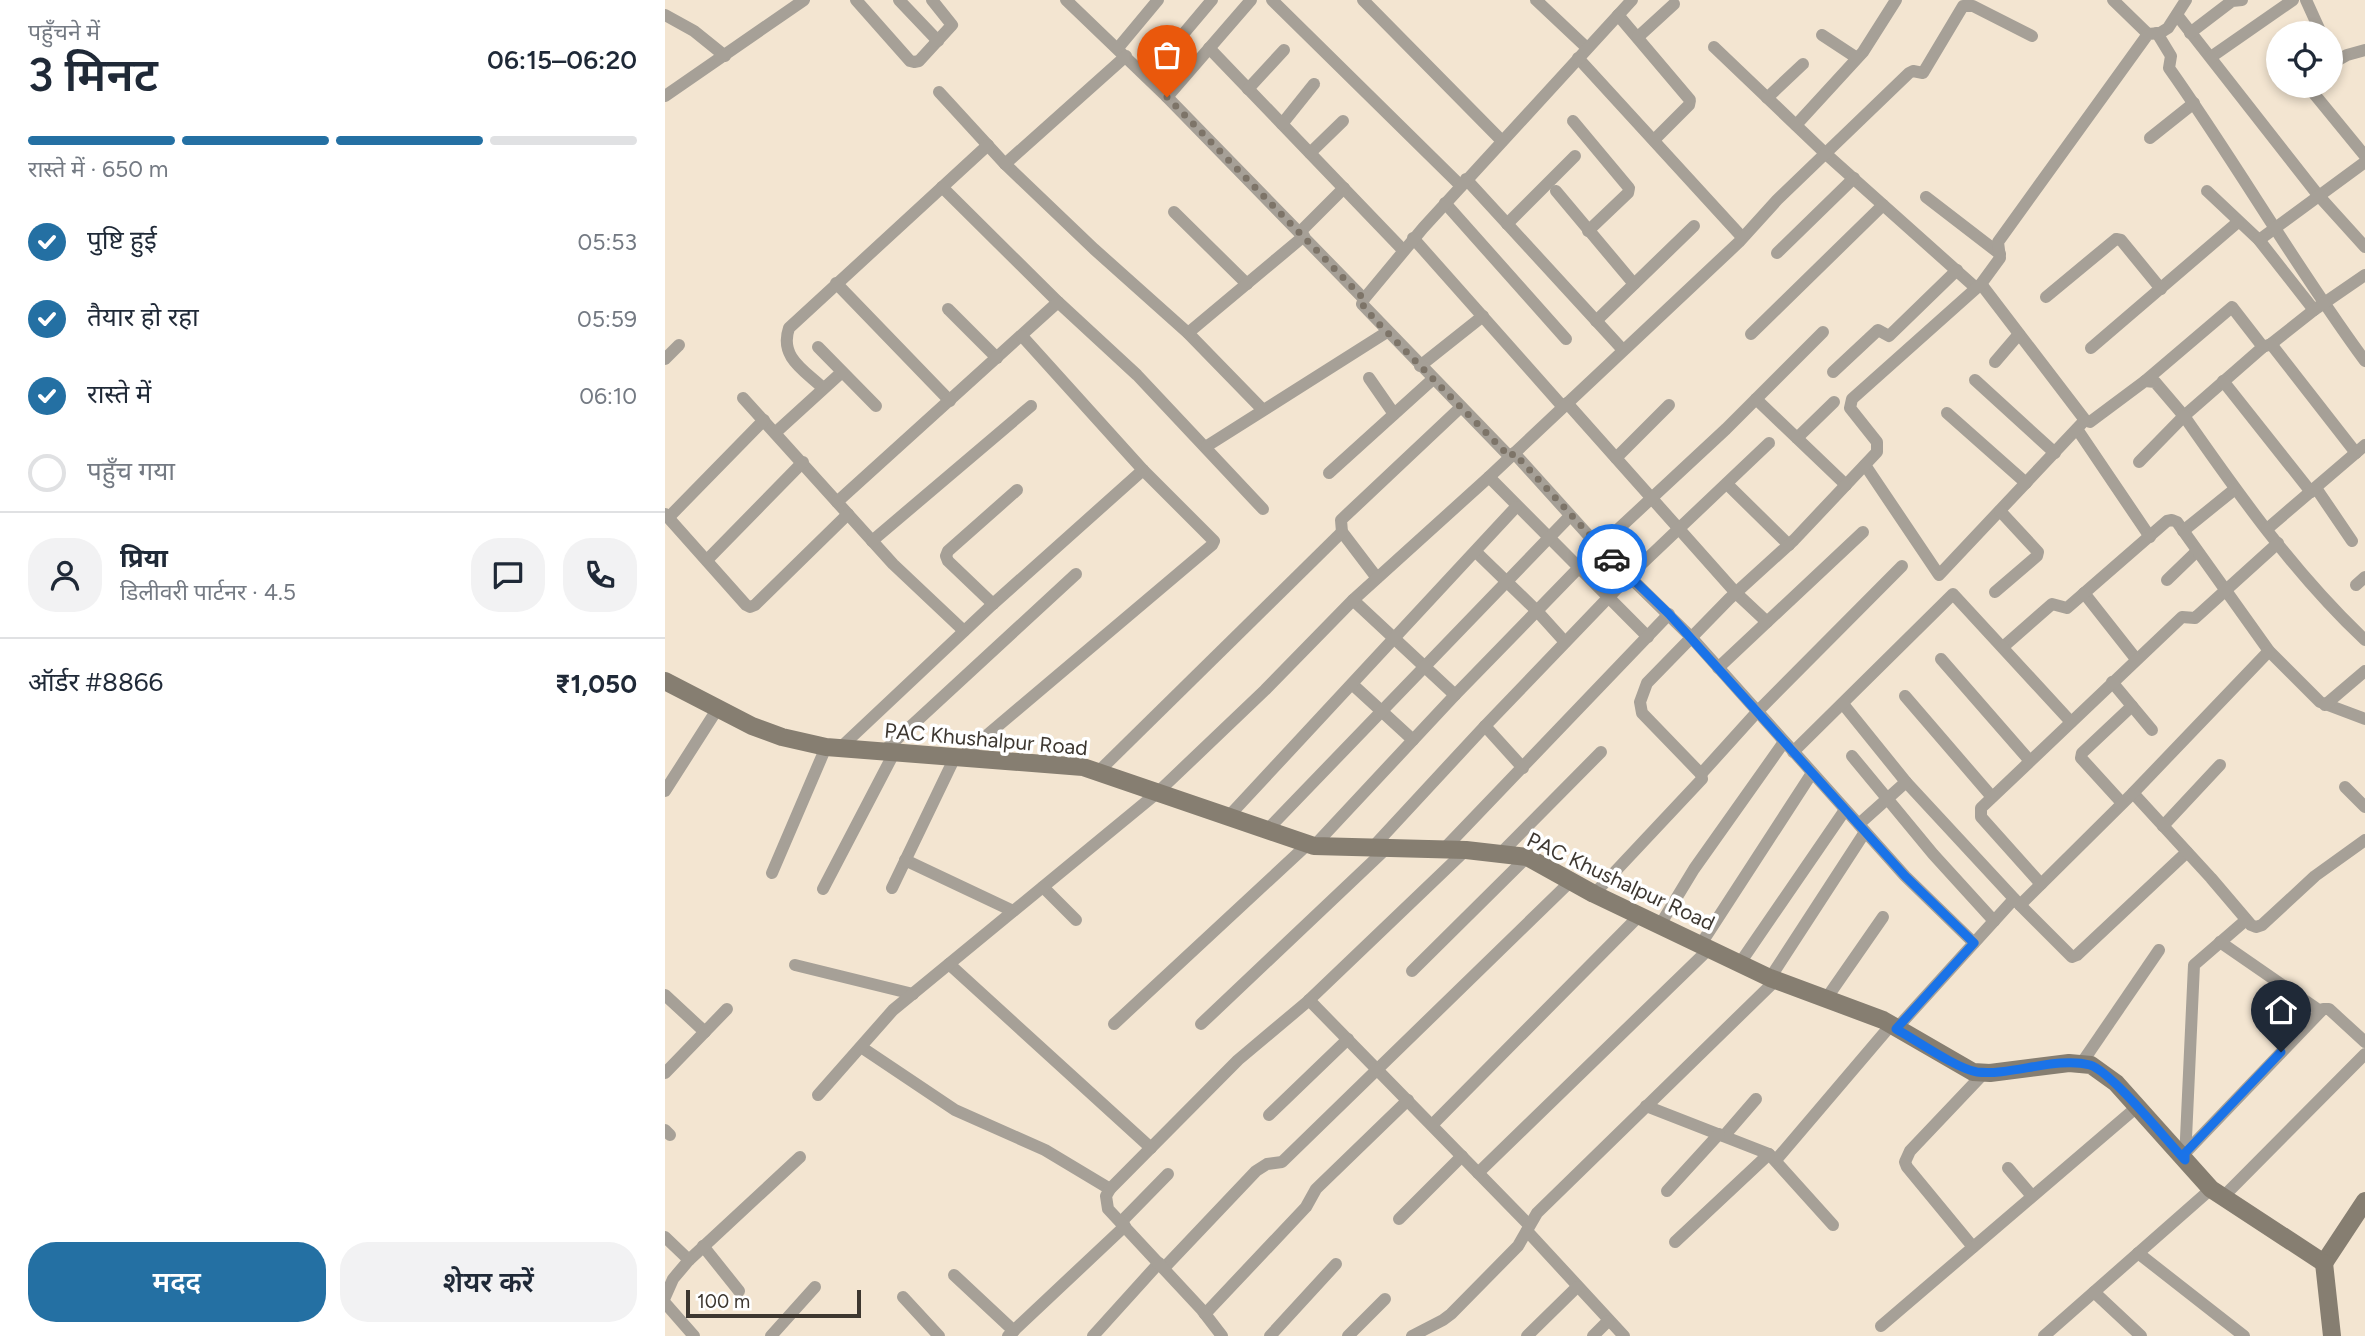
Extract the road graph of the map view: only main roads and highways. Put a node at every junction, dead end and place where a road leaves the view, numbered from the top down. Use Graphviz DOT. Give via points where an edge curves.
graph roads {
  1 [pos="665,681"];
  2 [pos="2365,1201"];
  3 [pos="2324,1263"];
  4 [pos="2331,1335"];
  1 -- 3 [label="main road, PAC Khushalpur Road" via="752,726 833,748 1083,767 1311,845 1466,850 1527,857 1773,979 1894,1027 1973,1072 2091,1065 2116,1083 2217,1193"];
  2 -- 3 [label="main road"];
  3 -- 4 [label="main road"];
}
